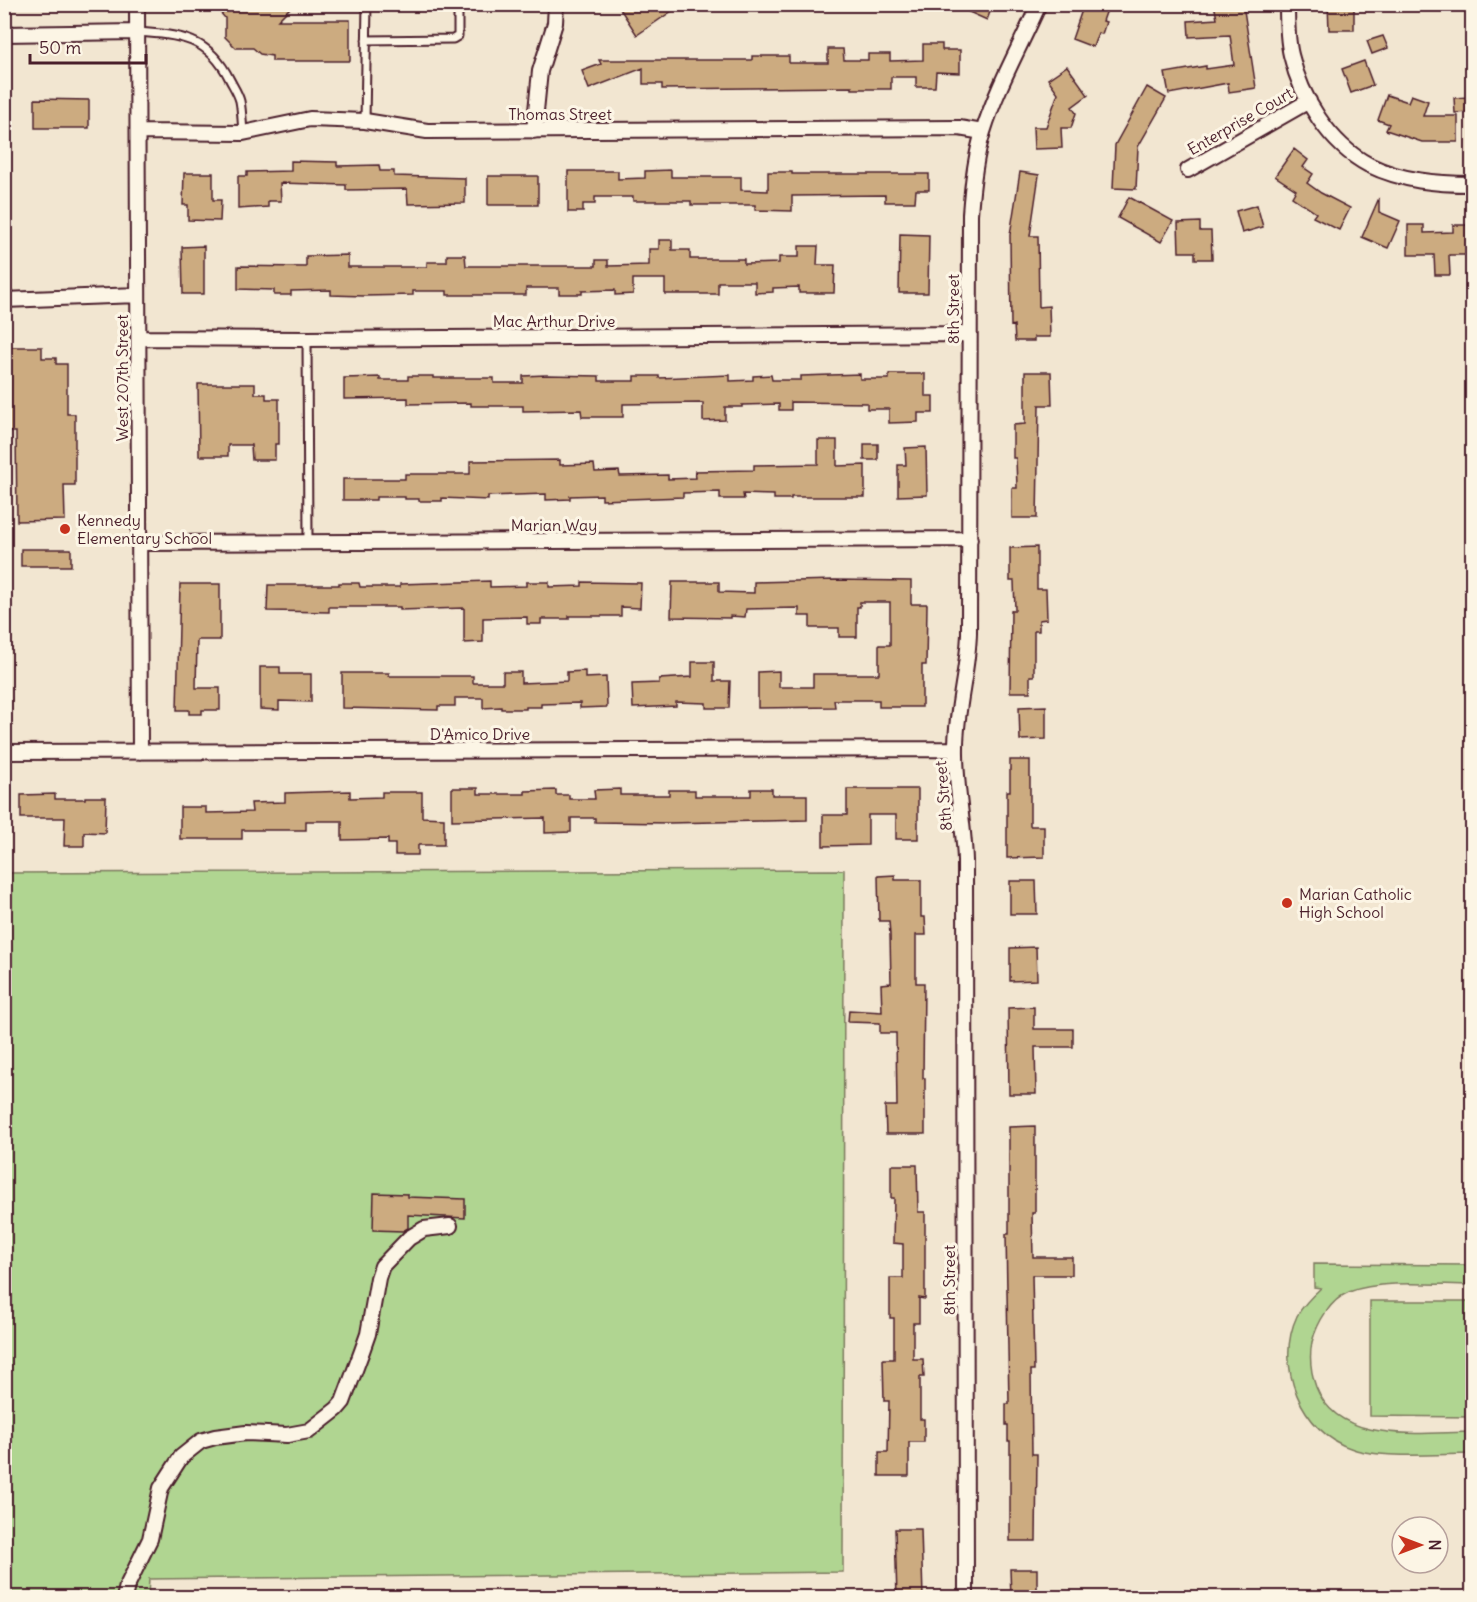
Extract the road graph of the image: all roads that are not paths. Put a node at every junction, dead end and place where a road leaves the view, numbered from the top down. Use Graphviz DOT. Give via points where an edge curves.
graph roads {
  1 [pos="137,4"];
  2 [pos="367,4"];
  3 [pos="458,4"];
  4 [pos="556,4"];
  5 [pos="1039,4"];
  6 [pos="1287,4"];
  7 [pos="137,32"];
  8 [pos="4,34"];
  9 [pos="366,40"];
  10 [pos="1309,101"];
  11 [pos="365,121"];
  12 [pos="534,131"];
  13 [pos="139,132"];
  14 [pos="983,132"];
  15 [pos="243,133"];
  16 [pos="1188,170"];
  17 [pos="1473,184"];
  18 [pos="138,296"];
  19 [pos="4,300"];
  20 [pos="969,334"];
  21 [pos="139,338"];
  22 [pos="308,339"];
  23 [pos="970,539"];
  24 [pos="138,543"];
  25 [pos="308,543"];
  26 [pos="956,749"];
  27 [pos="4,752"];
  28 [pos="140,752"];
  29 [pos="450,1226"];
  30 [pos="124,1598"];
  31 [pos="966,1598"];
  1 -- 7 [label="street, West 207th Street"];
  2 -- 9 [label="lane"];
  3 -- 9 [label="lane" via="458,36 453,39"];
  4 -- 12 [label="street" via="555,23 540,71"];
  5 -- 14 [label="street, 8th Street"];
  6 -- 10 [label="street" via="1290,54"];
  7 -- 8 [label="street"];
  7 -- 13 [label="street, West 207th Street"];
  7 -- 15 [label="lane" via="170,34 192,40 212,52 240,99"];
  9 -- 11 [label="lane"];
  10 -- 16 [label="street, Enterprise Court"];
  10 -- 17 [label="street" via="1333,136 1368,164 1425,182"];
  11 -- 12 [label="street, Thomas Street" via="427,131"];
  11 -- 15 [label="street, Thomas Street" via="310,118"];
  12 -- 14 [label="street, Thomas Street" via="959,128"];
  13 -- 15 [label="street, Thomas Street"];
  13 -- 18 [label="street, West 207th Street"];
  14 -- 20 [label="street, 8th Street" via="970,214"];
  18 -- 19 [label="street"];
  18 -- 21 [label="street, West 207th Street"];
  20 -- 22 [label="street, Mac Arthur Drive"];
  20 -- 23 [label="street, 8th Street"];
  21 -- 22 [label="street, Mac Arthur Drive"];
  21 -- 24 [label="street, West 207th Street"];
  22 -- 25 [label="lane"];
  23 -- 25 [label="street, Marian Way"];
  23 -- 26 [label="street, 8th Street" via="968,657"];
  24 -- 25 [label="street, Marian Way"];
  24 -- 28 [label="street, West 207th Street"];
  26 -- 28 [label="street, D'Amico Drive"];
  26 -- 31 [label="street, 8th Street" via="965,861"];
  27 -- 28 [label="street, D'Amico Drive"];
  29 -- 30 [label="street" via="424,1229 409,1238 382,1266 368,1334 337,1409 309,1431 215,1437 201,1441 181,1457 161,1488 150,1539 126,1586"];
}
